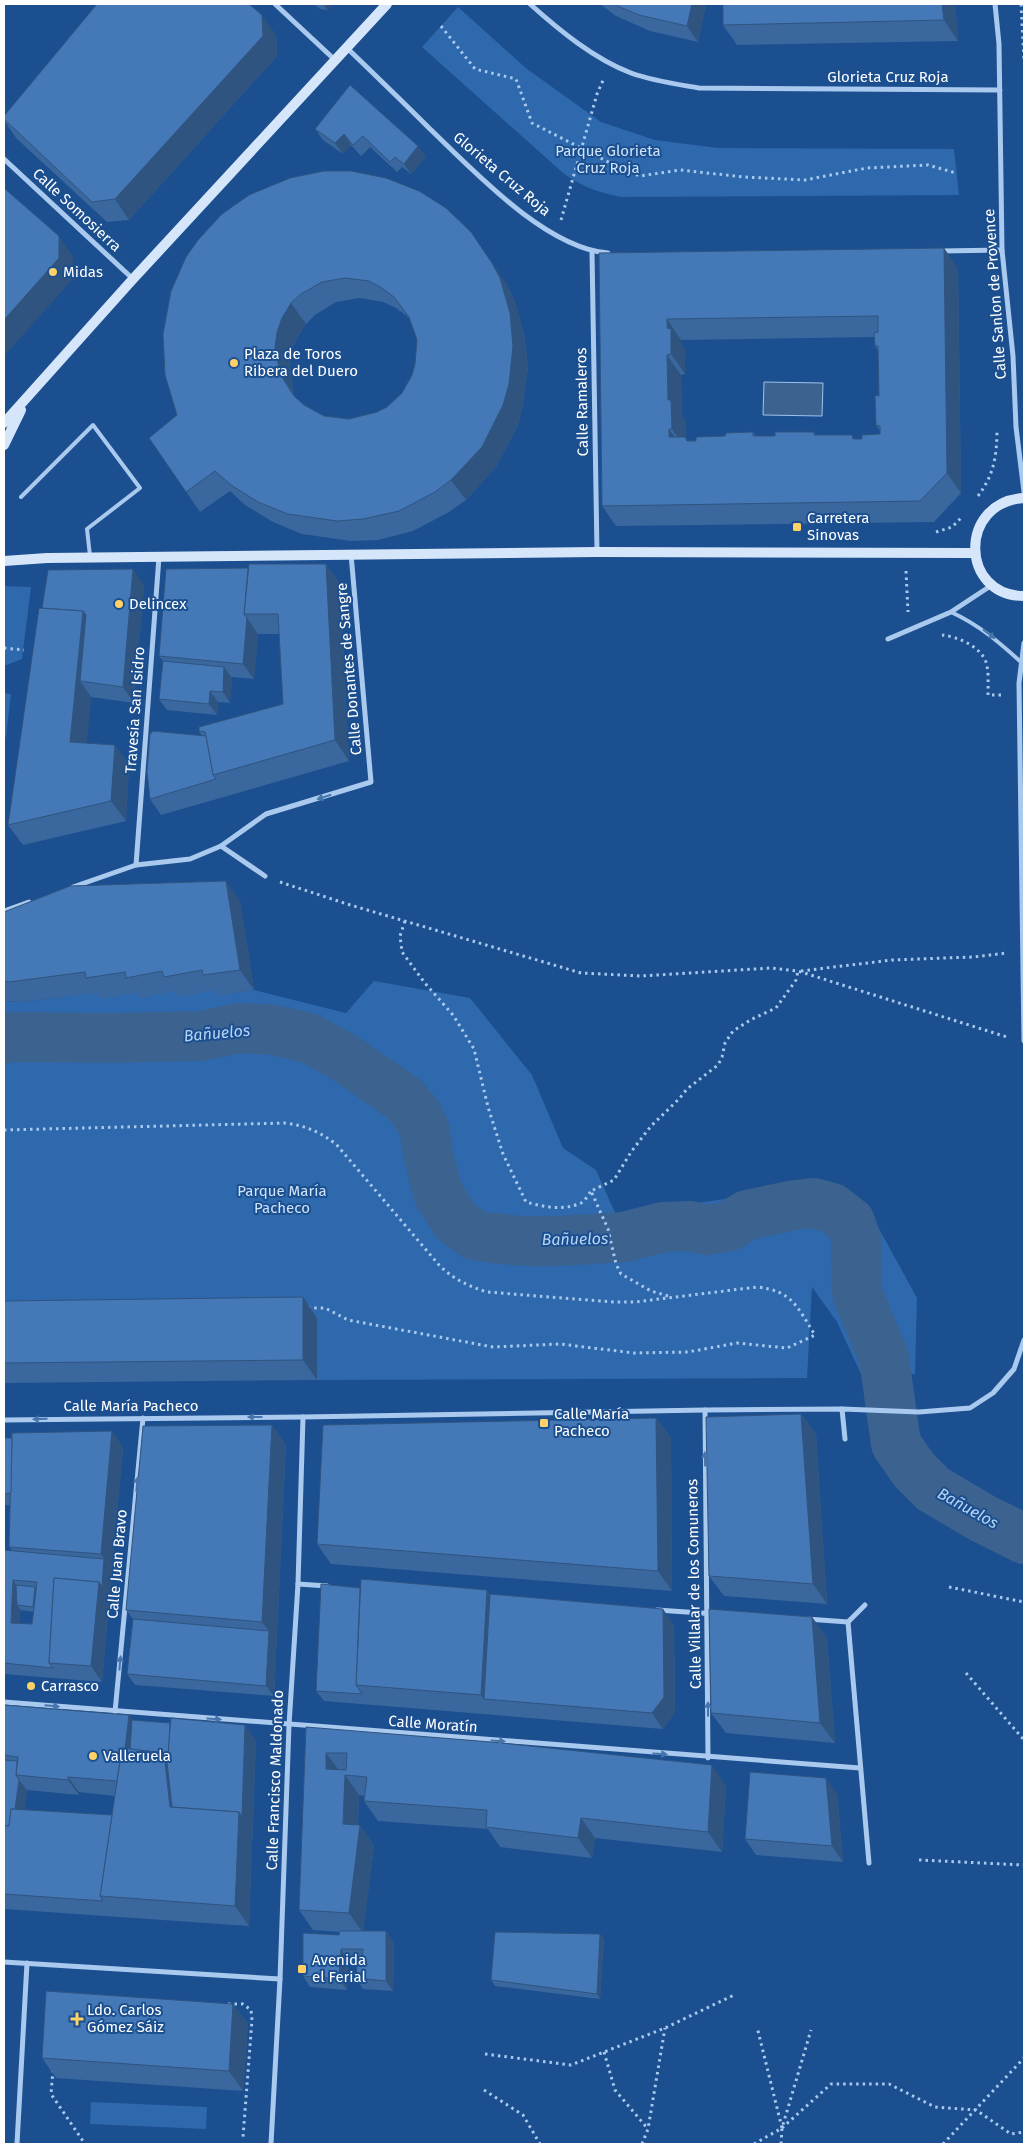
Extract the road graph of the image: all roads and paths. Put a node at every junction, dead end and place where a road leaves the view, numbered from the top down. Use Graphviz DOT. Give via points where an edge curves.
graph roads {
  1 [pos="275,4"];
  2 [pos="387,4"];
  3 [pos="530,4"];
  4 [pos="995,4"];
  5 [pos="1021,4"];
  6 [pos="441,26"];
  7 [pos="346,48"];
  8 [pos="335,60"];
  9 [pos="1024,60"];
  10 [pos="611,63"];
  11 [pos="1000,90"];
  12 [pos="581,148"];
  13 [pos="4,160"];
  14 [pos="956,173"];
  15 [pos="561,220"];
  16 [pos="1002,250"];
  17 [pos="935,251"];
  18 [pos="592,252"];
  19 [pos="611,253"];
  20 [pos="133,279"];
  21 [pos="25,401"];
  22 [pos="4,423"];
  23 [pos="4,445"];
  24 [pos="1024,492"];
  25 [pos="21,498"];
  26 [pos="1024,498"];
  27 [pos="597,552"];
  28 [pos="974,553"];
  29 [pos="351,554"];
  30 [pos="4,556"];
  31 [pos="159,557"];
  32 [pos="90,558"];
  33 [pos="9,561"];
  34 [pos="992,585"];
  35 [pos="1024,596"];
  36 [pos="951,612"];
  37 [pos="888,639"];
  38 [pos="1024,642"];
  39 [pos="4,648"];
  40 [pos="24,650"];
  41 [pos="1022,663"];
  42 [pos="221,846"];
  43 [pos="136,865"];
  44 [pos="265,876"];
  45 [pos="276,881"];
  46 [pos="70,888"];
  47 [pos="32,901"];
  48 [pos="4,911"];
  49 [pos="404,921"];
  50 [pos="1022,952"];
  51 [pos="798,971"];
  52 [pos="1015,1040"];
  53 [pos="1024,1041"];
  54 [pos="4,1130"];
  55 [pos="591,1191"];
  56 [pos="671,1297"];
  57 [pos="306,1308"];
  58 [pos="1024,1340"];
  59 [pos="842,1409"];
  60 [pos="705,1410"];
  61 [pos="303,1417"];
  62 [pos="143,1418"];
  63 [pos="4,1420"];
  64 [pos="845,1439"];
  65 [pos="298,1584"];
  66 [pos="337,1586"];
  67 [pos="949,1587"];
  68 [pos="1024,1602"];
  69 [pos="865,1605"];
  70 [pos="649,1609"];
  71 [pos="708,1614"];
  72 [pos="726,1615"];
  73 [pos="801,1619"];
  74 [pos="848,1622"];
  75 [pos="966,1673"];
  76 [pos="4,1702"];
  77 [pos="116,1712"];
  78 [pos="289,1725"];
  79 [pos="1024,1740"];
  80 [pos="708,1758"];
  81 [pos="860,1768"];
  82 [pos="919,1860"];
  83 [pos="869,1864"];
  84 [pos="1024,1865"];
  85 [pos="4,1962"];
  86 [pos="27,1963"];
  87 [pos="280,1979"];
  88 [pos="734,1995"];
  89 [pos="224,2004"];
  90 [pos="757,2027"];
  91 [pos="665,2028"];
  92 [pos="811,2030"];
  93 [pos="604,2052"];
  94 [pos="486,2054"];
  95 [pos="1024,2058"];
  96 [pos="53,2066"];
  97 [pos="484,2090"];
  98 [pos="976,2110"];
  99 [pos="782,2128"];
  100 [pos="648,2129"];
  101 [pos="1024,2132"];
  102 [pos="243,2137"];
  103 [pos="17,2144"];
  104 [pos="85,2144"];
  105 [pos="271,2144"];
  106 [pos="540,2144"];
  107 [pos="642,2144"];
  108 [pos="754,2144"];
  109 [pos="781,2144"];
  110 [pos="943,2144"];
  1 -- 8 [label="street"];
  2 -- 7 [label="main road"];
  3 -- 10 [label="street, Glorieta Cruz Roja" via="565,33"];
  4 -- 11 [label="street, Calle Sanlon de Provence"];
  5 -- 9 [label="path"];
  6 -- 12 [label="path" via="475,69 516,79 532,123"];
  7 -- 8 [label="main road"];
  7 -- 18 [label="street, Glorieta Cruz Roja" via="475,172 522,212 555,235"];
  8 -- 20 [label="main road"];
  10 -- 11 [label="street, Glorieta Cruz Roja" via="658,81 699,88"];
  10 -- 12 [label="path" via="597,94"];
  11 -- 16 [label="street, Calle Sanlon de Provence"];
  12 -- 14 [label="path" via="640,176 680,170 805,180 867,168 928,166"];
  12 -- 15 [label="path"];
  13 -- 20 [label="street, Calle Somosierra"];
  16 -- 17 [label="street"];
  16 -- 24 [label="street, Calle Sanlon de Provence"];
  18 -- 19 [label="street, Glorieta Cruz Roja"];
  18 -- 27 [label="street, Calle Ramaleros"];
  20 -- 21 [label="main road"];
  21 -- 22 [label="main road"];
  21 -- 23 [label="main road"];
  25 -- 32 [label="lane" via="93,425 140,488 87,529"];
  26 -- 28 [label="main road" via="1005,501 991,510 975,537"];
  27 -- 28 [label="main road"];
  27 -- 29 [label="main road"];
  28 -- 34 [label="main road" via="979,568"];
  29 -- 31 [label="main road"];
  29 -- 42 [label="street, Calle Donantes de Sangre, one-way" via="371,782 266,814"];
  30 -- 33 [label="main road"];
  31 -- 32 [label="main road"];
  31 -- 43 [label="street, Travesía San Isidro"];
  32 -- 33 [label="main road"];
  34 -- 35 [label="main road" via="1008,594"];
  34 -- 36 [label="street"];
  36 -- 37 [label="street"];
  36 -- 41 [label="lane, one-way" via="992,635"];
  38 -- 41 [label="street"];
  39 -- 40 [label="path"];
  41 -- 50 [label="street" via="1019,683"];
  42 -- 43 [label="street" via="190,859"];
  42 -- 44 [label="street"];
  43 -- 46 [label="street"];
  45 -- 49 [label="path"];
  47 -- 48 [label="street"];
  49 -- 51 [label="path" via="581,973 642,976 771,968"];
  49 -- 55 [label="path" via="400,936 402,952 453,1015 474,1049 503,1154 526,1202 562,1207 582,1202"];
  50 -- 51 [label="path" via="973,958 892,960"];
  50 -- 53 [label="street"];
  51 -- 52 [label="path"];
  51 -- 55 [label="path" via="792,987 776,1008 733,1031 718,1065 687,1089 651,1126 614,1180"];
  54 -- 56 [label="path" via="286,1123 304,1126 336,1144 439,1265 461,1282 487,1292 613,1302"];
  55 -- 56 [label="path" via="608,1229 621,1274 651,1291"];
  56 -- 57 [label="path" via="757,1287 776,1289 792,1299 815,1335 787,1348 737,1343 688,1352 634,1353 560,1344 494,1347 348,1320 325,1308"];
  58 -- 59 [label="street, Calle María Pacheco" via="1014,1369 993,1394 970,1408 919,1412"];
  59 -- 60 [label="street, Calle María Pacheco"];
  59 -- 64 [label="street"];
  60 -- 61 [label="street, Calle María Pacheco"];
  71 -- 60 [label="street, Calle Villalar de los Comuneros, one-way"];
  61 -- 62 [label="street, Calle María Pacheco, one-way"];
  61 -- 65 [label="street, Calle Francisco Maldonado"];
  62 -- 63 [label="street, Calle María Pacheco, one-way"];
  77 -- 62 [label="street, Calle Juan Bravo, one-way"];
  65 -- 66 [label="street"];
  65 -- 78 [label="street, Calle Francisco Maldonado"];
  67 -- 68 [label="path"];
  69 -- 74 [label="street"];
  70 -- 71 [label="street"];
  71 -- 72 [label="street"];
  80 -- 71 [label="street, Calle Villalar de los Comuneros, one-way"];
  73 -- 74 [label="street"];
  74 -- 81 [label="street"];
  75 -- 79 [label="path"];
  76 -- 77 [label="street, Calle Moratín, one-way"];
  77 -- 78 [label="street, Calle Moratín, one-way"];
  78 -- 80 [label="street, Calle Moratín, one-way"];
  78 -- 87 [label="street, Calle Francisco Maldonado"];
  80 -- 81 [label="street, Calle Moratín"];
  81 -- 83 [label="street"];
  82 -- 84 [label="path"];
  85 -- 86 [label="street"];
  86 -- 87 [label="street"];
  86 -- 103 [label="street"];
  87 -- 105 [label="street, Calle Francisco Maldonado"];
  88 -- 91 [label="path"];
  89 -- 102 [label="path" via="243,2004 251,2010"];
  90 -- 99 [label="path"];
  91 -- 93 [label="path"];
  91 -- 100 [label="path"];
  92 -- 99 [label="path"];
  93 -- 94 [label="path" via="571,2065"];
  93 -- 100 [label="path" via="615,2090"];
  95 -- 98 [label="path"];
  96 -- 104 [label="path" via="51,2094"];
  97 -- 106 [label="path" via="523,2115"];
  98 -- 99 [label="path" via="935,2107 889,2084 831,2084"];
  98 -- 101 [label="path" via="1011,2134"];
  98 -- 110 [label="path"];
  99 -- 108 [label="path"];
  99 -- 109 [label="path"];
  100 -- 107 [label="path"];
}
